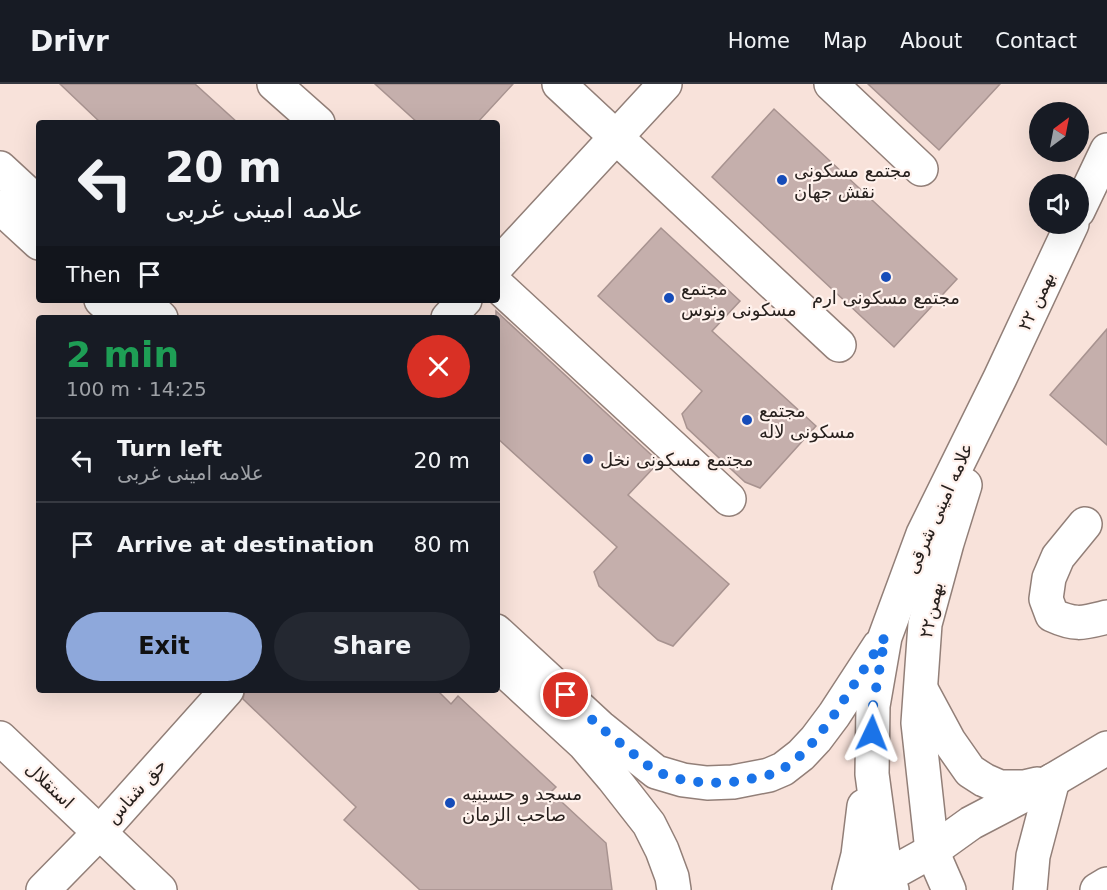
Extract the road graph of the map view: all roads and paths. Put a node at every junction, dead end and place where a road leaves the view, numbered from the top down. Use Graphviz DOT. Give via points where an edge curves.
graph roads {
  1 [pos="274,84"];
  2 [pos="559,84"];
  3 [pos="665,84"];
  4 [pos="831,84"];
  5 [pos="315,120"];
  6 [pos="616,137"];
  7 [pos="1107,150"];
  8 [pos="0,168"];
  9 [pos="921,169"];
  10 [pos="1089,188"];
  11 [pos="36,201"];
  12 [pos="0,207"];
  13 [pos="1067,234"];
  14 [pos="36,240"];
  15 [pos="500,263"];
  16 [pos="500,288"];
  17 [pos="104,303"];
  18 [pos="145,303"];
  19 [pos="462,303"];
  20 [pos="118,315"];
  21 [pos="158,315"];
  22 [pos="451,315"];
  23 [pos="839,345"];
  24 [pos="999,378"];
  25 [pos="729,499"];
  26 [pos="1084,524"];
  27 [pos="1107,617"];
  28 [pos="500,635"];
  29 [pos="885,637"];
  30 [pos="500,667"];
  31 [pos="921,688"];
  32 [pos="224,693"];
  33 [pos="872,733"];
  34 [pos="0,738"];
  35 [pos="1107,748"];
  36 [pos="1053,780"];
  37 [pos="100,832"];
  38 [pos="932,851"];
  39 [pos="1107,884"];
  40 [pos="881,885"];
  41 [pos="43,890"];
  42 [pos="160,890"];
  43 [pos="674,890"];
  44 [pos="849,890"];
  45 [pos="949,890"];
  46 [pos="1030,890"];
  47 [pos="1097,890"];
  1 -- 5 [label="main road"];
  2 -- 6 [label="main road"];
  3 -- 6 [label="main road"];
  4 -- 9 [label="main road"];
  6 -- 15 [label="main road"];
  6 -- 23 [label="main road"];
  7 -- 10 [label="main road"];
  8 -- 11 [label="main road"];
  12 -- 14 [label="main road"];
  13 -- 24 [label="main road, ۲۲ بهمن"];
  16 -- 25 [label="main road"];
  17 -- 20 [label="main road"];
  18 -- 21 [label="main road"];
  19 -- 22 [label="main road"];
  24 -- 29 [label="main road, علامه امینی شرقی" via="923,534"];
  24 -- 31 [label="main road, ۲۲بهمن" via="925,624"];
  26 -- 27 [label="main road" via="1058,557 1046,599 1052,615 1065,621 1082,623"];
  28 -- 29 [label="main road" via="600,727 656,772 707,783 769,775 801,755 834,715"];
  29 -- 33 [label="main road, علامه امینی شرقی"];
  30 -- 43 [label="main road" via="584,744 614,778 649,824"];
  31 -- 36 [label="main road" via="970,771 1000,787 1024,787"];
  31 -- 38 [label="main road, ۲۲بهمن" via="918,723"];
  32 -- 37 [label="main road, حق شناس"];
  33 -- 40 [label="main road, علامه امینی شرقی"];
  33 -- 44 [label="main road" via="858,855"];
  34 -- 37 [label="main road, استقلال"];
  35 -- 36 [label="main road"];
  36 -- 38 [label="main road" via="971,823"];
  36 -- 46 [label="main road" via="1033,856"];
  37 -- 41 [label="main road, حق شناس"];
  37 -- 42 [label="main road, استقلال"];
  38 -- 40 [label="main road"];
  38 -- 45 [label="main road"];
  39 -- 47 [label="main road"];
}
